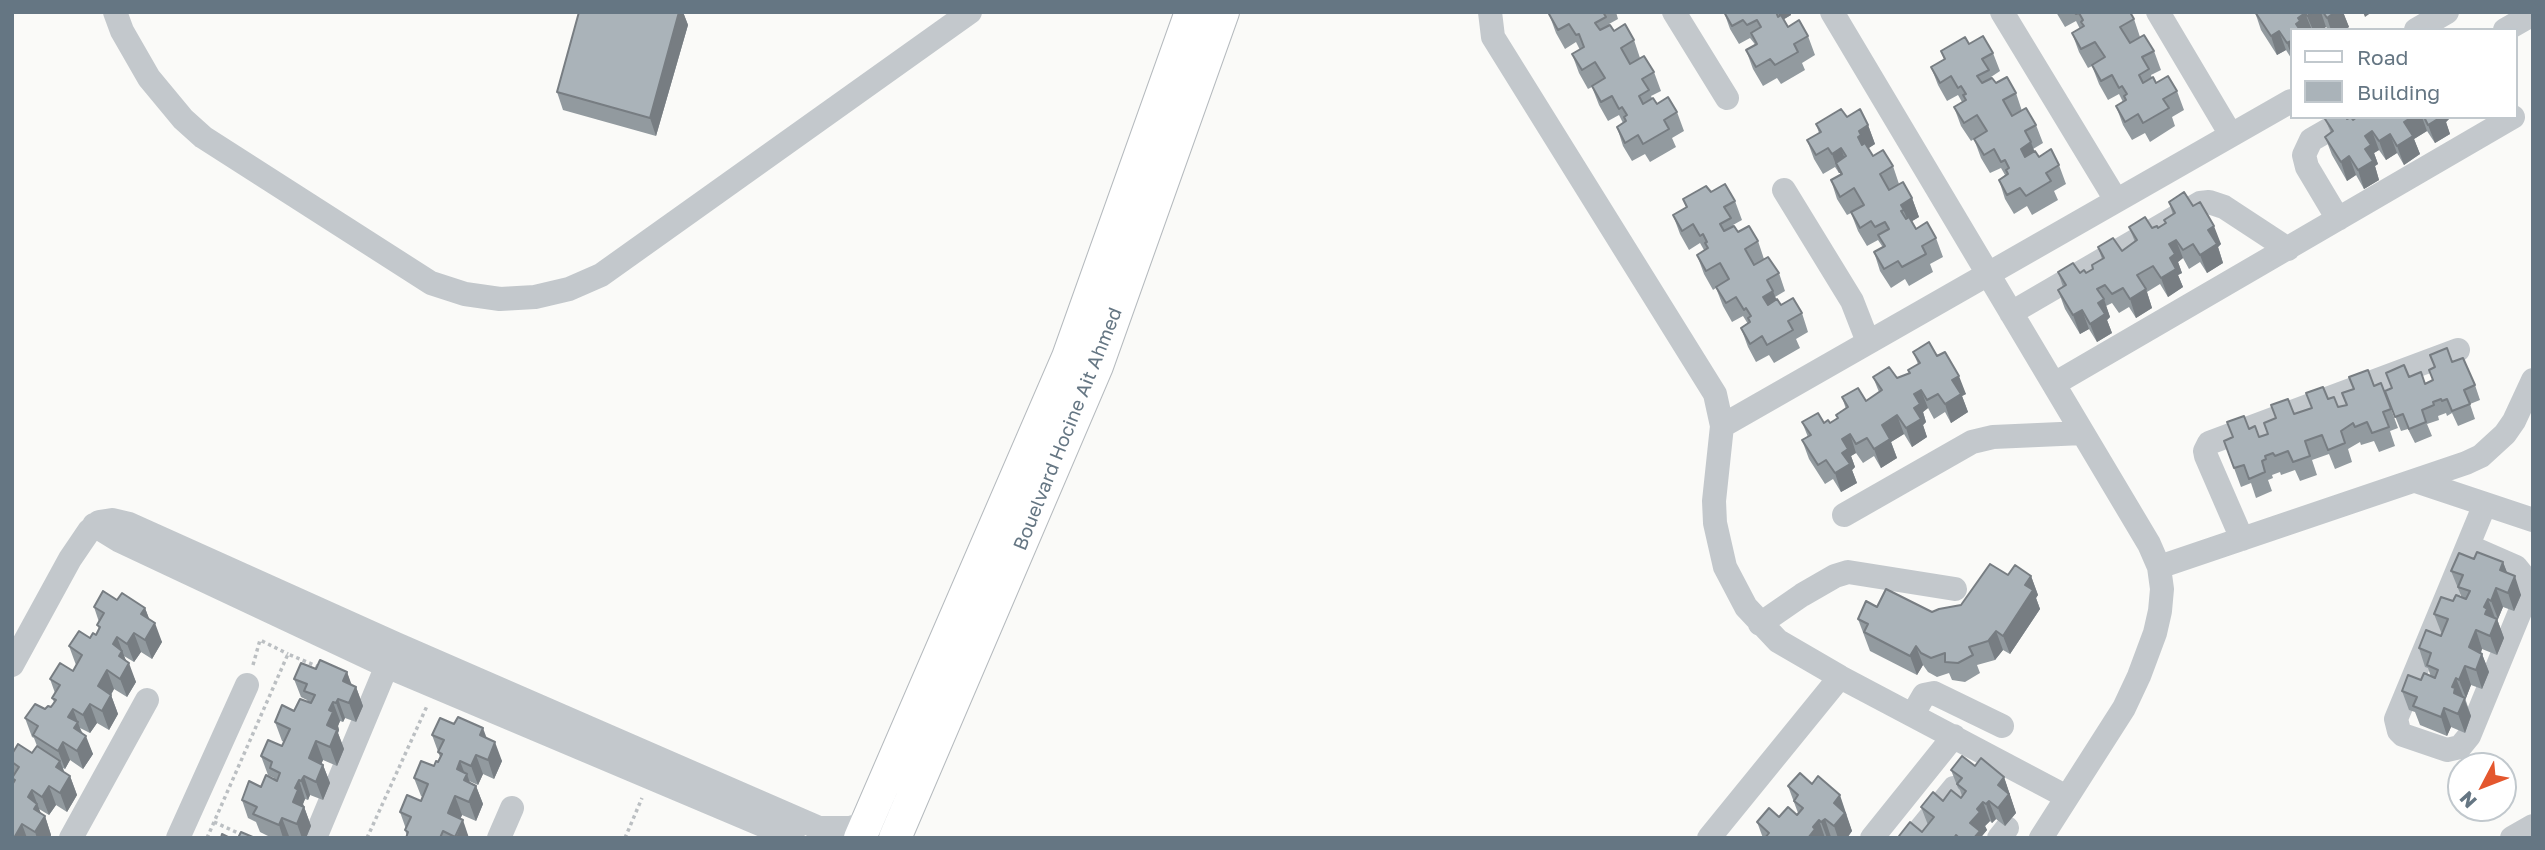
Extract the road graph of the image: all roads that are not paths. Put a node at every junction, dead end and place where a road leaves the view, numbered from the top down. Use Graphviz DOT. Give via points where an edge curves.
graph roads {
  1 [pos="115,12"];
  2 [pos="970,12"];
  3 [pos="1191,12"];
  4 [pos="1223,12"];
  5 [pos="1490,12"];
  6 [pos="1674,12"];
  7 [pos="1832,12"];
  8 [pos="2002,12"];
  9 [pos="2158,12"];
  10 [pos="2446,12"];
  11 [pos="2533,14"];
  12 [pos="2419,28"];
  13 [pos="2508,28"];
  14 [pos="1727,98"];
  15 [pos="2290,102"];
  16 [pos="2533,106"];
  17 [pos="2517,115"];
  18 [pos="2348,119"];
  19 [pos="2511,119"];
  20 [pos="2231,135"];
  21 [pos="1784,190"];
  22 [pos="2116,200"];
  23 [pos="2338,219"];
  24 [pos="2288,249"];
  25 [pos="1987,274"];
  26 [pos="2011,313"];
  27 [pos="1868,342"];
  28 [pos="2458,350"];
  29 [pos="2533,380"];
  30 [pos="2054,384"];
  31 [pos="1722,426"];
  32 [pos="2083,433"];
  33 [pos="2416,481"];
  34 [pos="2485,504"];
  35 [pos="1844,515"];
  36 [pos="2533,520"];
  37 [pos="2242,539"];
  38 [pos="2468,546"];
  39 [pos="2159,567"];
  40 [pos="1955,589"];
  41 [pos="1760,624"];
  42 [pos="391,655"];
  43 [pos="12,665"];
  44 [pos="1840,677"];
  45 [pos="247,685"];
  46 [pos="146,700"];
  47 [pos="1913,715"];
  48 [pos="2002,726"];
  49 [pos="1954,736"];
  50 [pos="1954,788"];
  51 [pos="2067,797"];
  52 [pos="512,808"];
  53 [pos="757,821"];
  54 [pos="2533,826"];
  55 [pos="864,830"];
  56 [pos="71,838"];
  57 [pos="178,838"];
  58 [pos="315,838"];
  59 [pos="499,838"];
  60 [pos="793,838"];
  61 [pos="895,838"];
  62 [pos="1709,838"];
  63 [pos="1872,838"];
  64 [pos="1913,838"];
  65 [pos="2040,838"];
  66 [pos="2512,838"];
  1 -- 2 [label="street" via="149,78 203,136 431,283 500,299 535,298 601,275"];
  3 -- 55 [label="main road" via="1068,357"];
  4 -- 61 [label="main road, Bouelvard Hocine Ait Ahmed" via="1097,366"];
  5 -- 31 [label="street" via="1493,37 1708,382"];
  6 -- 14 [label="street"];
  7 -- 25 [label="street"];
  8 -- 22 [label="street"];
  9 -- 20 [label="street"];
  10 -- 12 [label="street"];
  11 -- 13 [label="street"];
  15 -- 20 [label="street"];
  16 -- 17 [label="street"];
  18 -- 23 [label="street" via="2311,140 2304,155"];
  19 -- 23 [label="street"];
  20 -- 22 [label="street"];
  21 -- 27 [label="street" via="1852,301"];
  22 -- 25 [label="street"];
  23 -- 24 [label="street"];
  24 -- 26 [label="street" via="2224,208 2200,203"];
  24 -- 30 [label="street"];
  25 -- 26 [label="street"];
  25 -- 27 [label="street"];
  26 -- 30 [label="street"];
  27 -- 31 [label="street"];
  28 -- 37 [label="street" via="2209,443 2206,456"];
  29 -- 33 [label="street" via="2514,421 2494,446 2466,463"];
  30 -- 32 [label="street"];
  31 -- 41 [label="street" via="1714,501 1718,545 1734,588"];
  32 -- 35 [label="street" via="1972,442"];
  32 -- 39 [label="street"];
  33 -- 34 [label="street"];
  33 -- 37 [label="street"];
  34 -- 36 [label="street"];
  34 -- 38 [label="street"];
  37 -- 39 [label="street"];
  38 -- 38 [label="street" via="2396,719 2403,735 2447,750 2460,747 2469,737 2527,590 2515,567"];
  39 -- 51 [label="street" via="2160,611 2144,666 2124,708"];
  40 -- 41 [label="street" via="1848,572 1802,595"];
  41 -- 44 [label="street" via="1778,641"];
  42 -- 43 [label="street" via="120,541 94,525 70,559"];
  42 -- 53 [label="street"];
  42 -- 53 [label="street" via="435,688"];
  42 -- 58 [label="street"];
  44 -- 47 [label="street"];
  44 -- 62 [label="street"];
  45 -- 57 [label="street"];
  46 -- 56 [label="street"];
  47 -- 48 [label="street" via="1924,695 1931,692"];
  47 -- 49 [label="street"];
  49 -- 51 [label="street"];
  49 -- 63 [label="street"];
  50 -- 64 [label="street"];
  51 -- 65 [label="street"];
  52 -- 59 [label="street"];
  53 -- 55 [label="street"];
  53 -- 60 [label="street"];
  54 -- 66 [label="street"];
}
